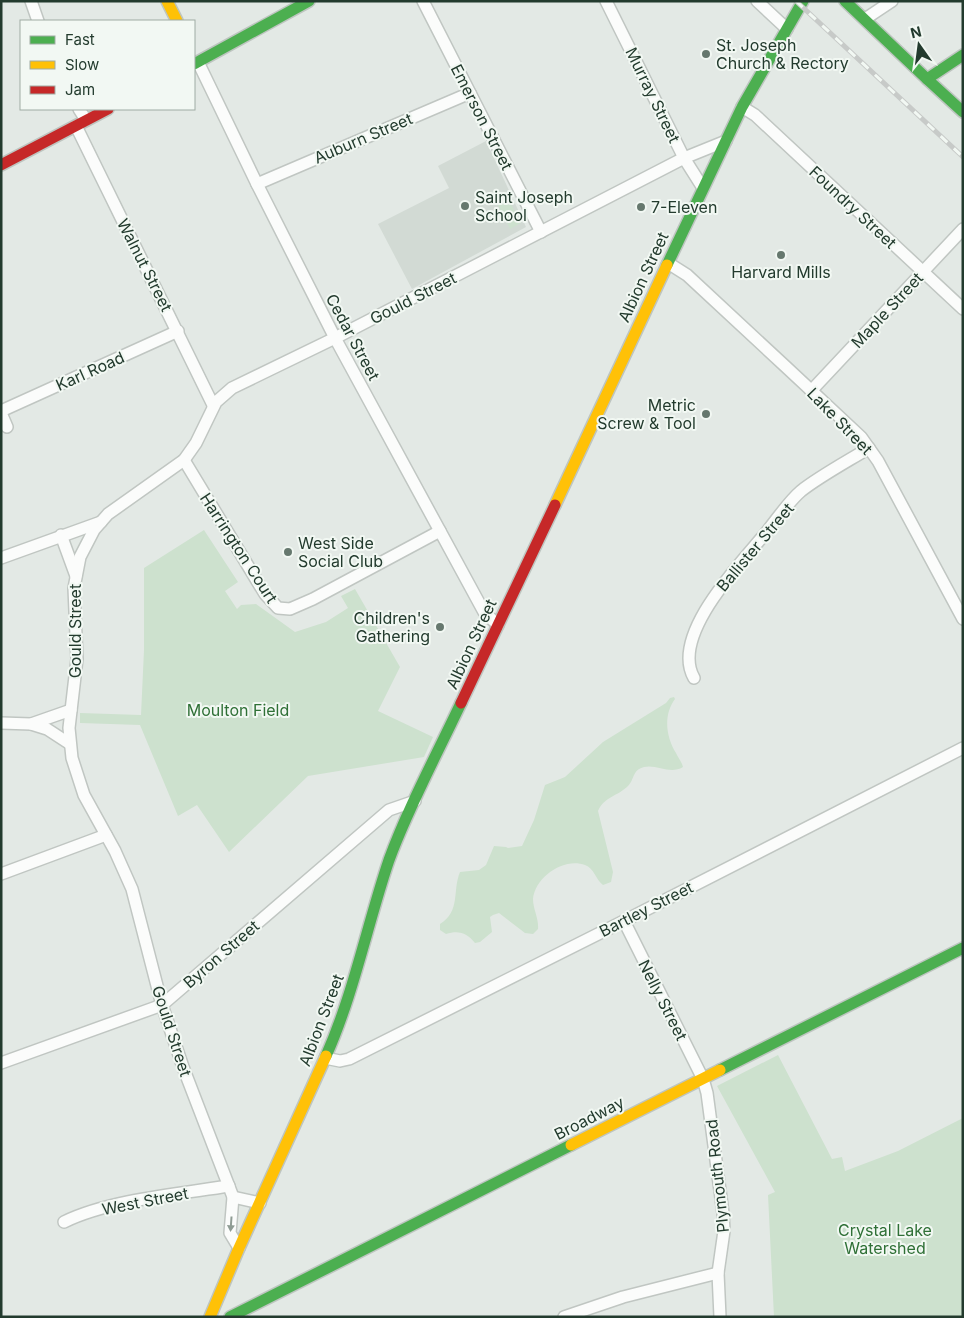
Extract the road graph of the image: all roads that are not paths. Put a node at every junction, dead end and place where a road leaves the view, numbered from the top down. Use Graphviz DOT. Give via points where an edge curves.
graph roads {
  1 [pos="30,1"];
  2 [pos="167,1"];
  3 [pos="309,1"];
  4 [pos="423,1"];
  5 [pos="606,1"];
  6 [pos="757,1"];
  7 [pos="803,1"];
  8 [pos="845,1"];
  9 [pos="892,1"];
  10 [pos="38,20"];
  11 [pos="176,20"];
  12 [pos="865,20"];
  13 [pos="787,29"];
  14 [pos="963,55"];
  15 [pos="195,60"];
  16 [pos="927,79"];
  17 [pos="470,93"];
  18 [pos="742,106"];
  19 [pos="79,110"];
  20 [pos="106,110"];
  21 [pos="963,112"];
  22 [pos="81,123"];
  23 [pos="726,141"];
  24 [pos="684,158"];
  25 [pos="1,164"];
  26 [pos="257,184"];
  27 [pos="703,188"];
  28 [pos="963,229"];
  29 [pos="541,232"];
  30 [pos="668,263"];
  31 [pos="923,273"];
  32 [pos="963,309"];
  33 [pos="178,331"];
  34 [pos="335,338"];
  35 [pos="811,390"];
  36 [pos="213,405"];
  37 [pos="1,412"];
  38 [pos="7,427"];
  39 [pos="869,448"];
  40 [pos="184,460"];
  41 [pos="101,522"];
  42 [pos="440,531"];
  43 [pos="61,535"];
  44 [pos="1,558"];
  45 [pos="76,576"];
  46 [pos="963,619"];
  47 [pos="498,625"];
  48 [pos="694,678"];
  49 [pos="71,710"];
  50 [pos="1,723"];
  51 [pos="31,724"];
  52 [pos="70,744"];
  53 [pos="963,748"];
  54 [pos="415,801"];
  55 [pos="106,835"];
  56 [pos="1,874"];
  57 [pos="624,921"];
  58 [pos="963,948"];
  59 [pos="162,1005"];
  60 [pos="326,1058"];
  61 [pos="1,1063"];
  62 [pos="703,1079"];
  63 [pos="231,1191"];
  64 [pos="260,1203"];
  65 [pos="64,1222"];
  66 [pos="239,1248"];
  67 [pos="718,1273"];
  68 [pos="210,1317"];
  69 [pos="230,1317"];
  70 [pos="564,1317"];
  71 [pos="720,1317"];
  1 -- 10 [label="street"];
  2 -- 11 [label="main road"];
  3 -- 15 [label="main road"];
  4 -- 17 [label="street, Emerson Street"];
  5 -- 24 [label="street, Murray Street"];
  6 -- 13 [label="street"];
  7 -- 13 [label="main road, Albion Street"];
  8 -- 12 [label="main road"];
  9 -- 12 [label="street"];
  12 -- 16 [label="main road"];
  13 -- 18 [label="main road, Albion Street"];
  14 -- 16 [label="main road"];
  15 -- 26 [label="street, Cedar Street"];
  16 -- 21 [label="main road"];
  17 -- 26 [label="street, Auburn Street"];
  17 -- 29 [label="street, Emerson Street"];
  18 -- 23 [label="main road, Albion Street"];
  18 -- 31 [label="street, Foundry Street" via="756,115"];
  19 -- 22 [label="street, Walnut Street"];
  20 -- 22 [label="main road"];
  22 -- 25 [label="main road"];
  22 -- 33 [label="street, Walnut Street"];
  23 -- 24 [label="street, Gould Street"];
  23 -- 27 [label="main road, Albion Street"];
  24 -- 27 [label="street, Murray Street"];
  24 -- 29 [label="street, Gould Street"];
  26 -- 34 [label="street, Cedar Street"];
  27 -- 30 [label="main road, Albion Street"];
  28 -- 31 [label="street, Maple Street"];
  29 -- 34 [label="street, Gould Street"];
  30 -- 35 [label="street, Lake Street" via="687,275"];
  30 -- 47 [label="main road, Albion Street"];
  31 -- 32 [label="street, Foundry Street"];
  31 -- 35 [label="street, Maple Street"];
  33 -- 36 [label="street, Walnut Street"];
  33 -- 37 [label="street, Karl Road"];
  34 -- 36 [label="street, Gould Street" via="245,381 225,392"];
  34 -- 42 [label="street, Cedar Street"];
  35 -- 39 [label="street, Lake Street"];
  36 -- 40 [label="street, Gould Street" via="196,443"];
  37 -- 38 [label="street, Karl Road"];
  39 -- 46 [label="street, Lake Street"];
  39 -- 48 [label="street, Ballister Street" via="799,493 720,587 706,609 688,655"];
  40 -- 41 [label="street, Gould Street"];
  40 -- 42 [label="street, Harrington Court" via="265,594 278,608 290,610"];
  41 -- 43 [label="street"];
  41 -- 45 [label="street, Gould Street" via="85,546"];
  42 -- 47 [label="street, Cedar Street" via="484,612"];
  43 -- 44 [label="street"];
  43 -- 45 [label="street"];
  45 -- 49 [label="street, Gould Street" via="77,659"];
  47 -- 54 [label="main road, Albion Street"];
  49 -- 51 [label="street"];
  49 -- 52 [label="street, Gould Street"];
  50 -- 51 [label="street"];
  51 -- 52 [label="street"];
  52 -- 55 [label="street, Gould Street" via="79,784"];
  53 -- 57 [label="street, Bartley Street"];
  54 -- 59 [label="street, Byron Street" via="389,810"];
  54 -- 60 [label="main road, Albion Street" via="385,869 349,1000"];
  55 -- 56 [label="street"];
  55 -- 59 [label="street, Gould Street" via="132,889"];
  57 -- 60 [label="street, Bartley Street" via="349,1059"];
  57 -- 62 [label="street, Nelly Street"];
  58 -- 62 [label="main road, Broadway"];
  59 -- 61 [label="street, Byron Street"];
  59 -- 63 [label="street, Gould Street"];
  60 -- 64 [label="main road, Albion Street"];
  62 -- 67 [label="street, Plymouth Road" via="724,1213"];
  62 -- 69 [label="main road, Broadway"];
  63 -- 64 [label="street"];
  63 -- 65 [label="street, West Street" via="126,1203"];
  63 -- 66 [label="street, Gould Street, one-way" via="230,1233"];
  64 -- 66 [label="main road, Albion Street"];
  66 -- 68 [label="main road, Albion Street"];
  67 -- 70 [label="street" via="622,1297"];
  67 -- 71 [label="street, Plymouth Road"];
}
